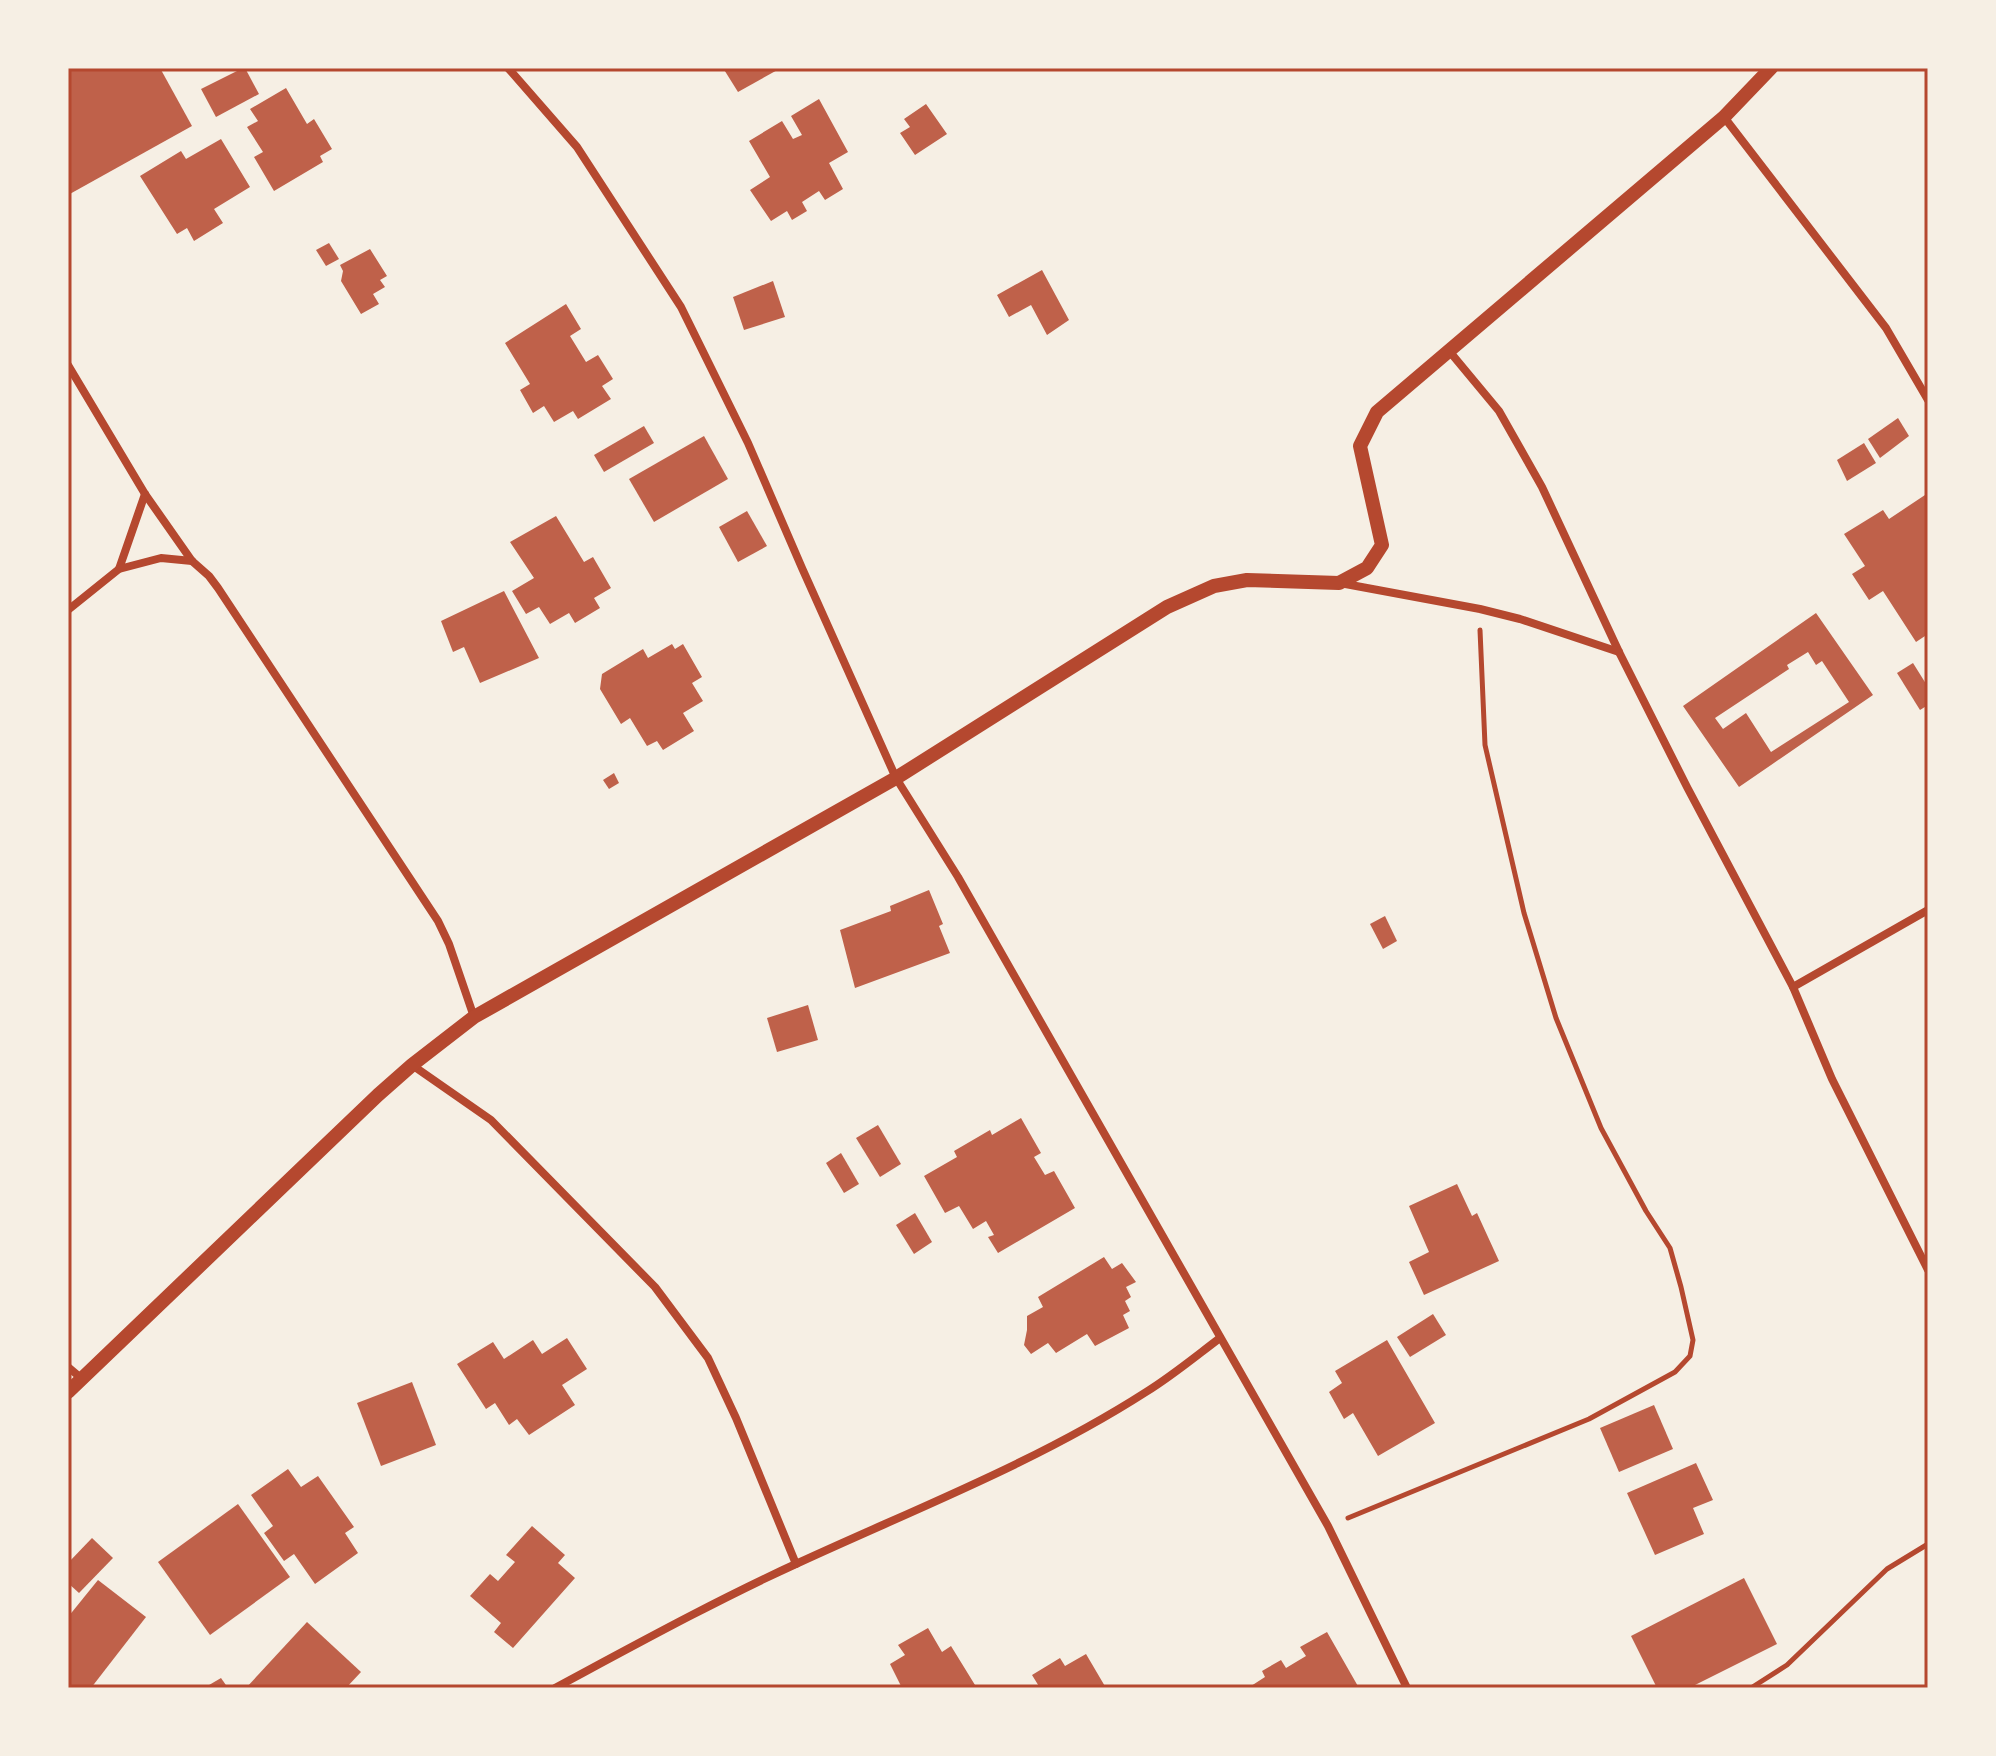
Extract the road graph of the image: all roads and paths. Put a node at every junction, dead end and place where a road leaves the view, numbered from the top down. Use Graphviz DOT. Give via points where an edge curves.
graph roads {
  1 [pos="508,68"];
  2 [pos="1771,68"];
  3 [pos="1724,117"];
  4 [pos="1450,352"];
  5 [pos="68,365"];
  6 [pos="1928,400"];
  7 [pos="145,494"];
  8 [pos="192,561"];
  9 [pos="119,569"];
  10 [pos="1339,583"];
  11 [pos="1480,609"];
  12 [pos="68,610"];
  13 [pos="1619,652"];
  14 [pos="896,778"];
  15 [pos="1928,910"];
  16 [pos="1793,987"];
  17 [pos="474,1017"];
  18 [pos="412,1065"];
  19 [pos="1928,1270"];
  20 [pos="1220,1338"];
  21 [pos="68,1367"];
  22 [pos="81,1378"];
  23 [pos="68,1392"];
  24 [pos="1328,1526"];
  25 [pos="1928,1544"];
  26 [pos="796,1564"];
  27 [pos="555,1688"];
  28 [pos="1407,1688"];
  29 [pos="1751,1688"];
  1 -- 14 [label="street" via="577,147 681,307 748,443"];
  2 -- 3 [label="street"];
  3 -- 4 [label="street"];
  3 -- 6 [label="street" via="1886,328"];
  4 -- 10 [label="street" via="1377,412 1360,446 1382,545 1367,568"];
  4 -- 13 [label="street" via="1499,411"];
  5 -- 7 [label="street"];
  7 -- 8 [label="street"];
  7 -- 9 [label="street"];
  8 -- 9 [label="street" via="161,558"];
  8 -- 17 [label="street" via="218,588 438,921"];
  9 -- 12 [label="street"];
  10 -- 11 [label="street"];
  10 -- 14 [label="street" via="1247,580 1214,586 1167,607"];
  11 -- 13 [label="street"];
  11 -- 24 [label="path" via="1485,745 1524,913 1556,1018 1601,1128 1670,1248 1693,1340 1690,1356 1675,1372 1589,1419"];
  13 -- 16 [label="street"];
  14 -- 17 [label="street"];
  14 -- 20 [label="street" via="958,877"];
  15 -- 16 [label="street"];
  16 -- 19 [label="street" via="1832,1079"];
  17 -- 18 [label="street"];
  18 -- 22 [label="street"];
  18 -- 26 [label="street" via="491,1120 655,1287 708,1358"];
  20 -- 24 [label="street"];
  20 -- 26 [label="street" via="1147,1392 1069,1436"];
  21 -- 22 [label="street"];
  22 -- 23 [label="street"];
  24 -- 28 [label="street"];
  25 -- 29 [label="path" via="1887,1569 1787,1665"];
  26 -- 27 [label="street"];
}
